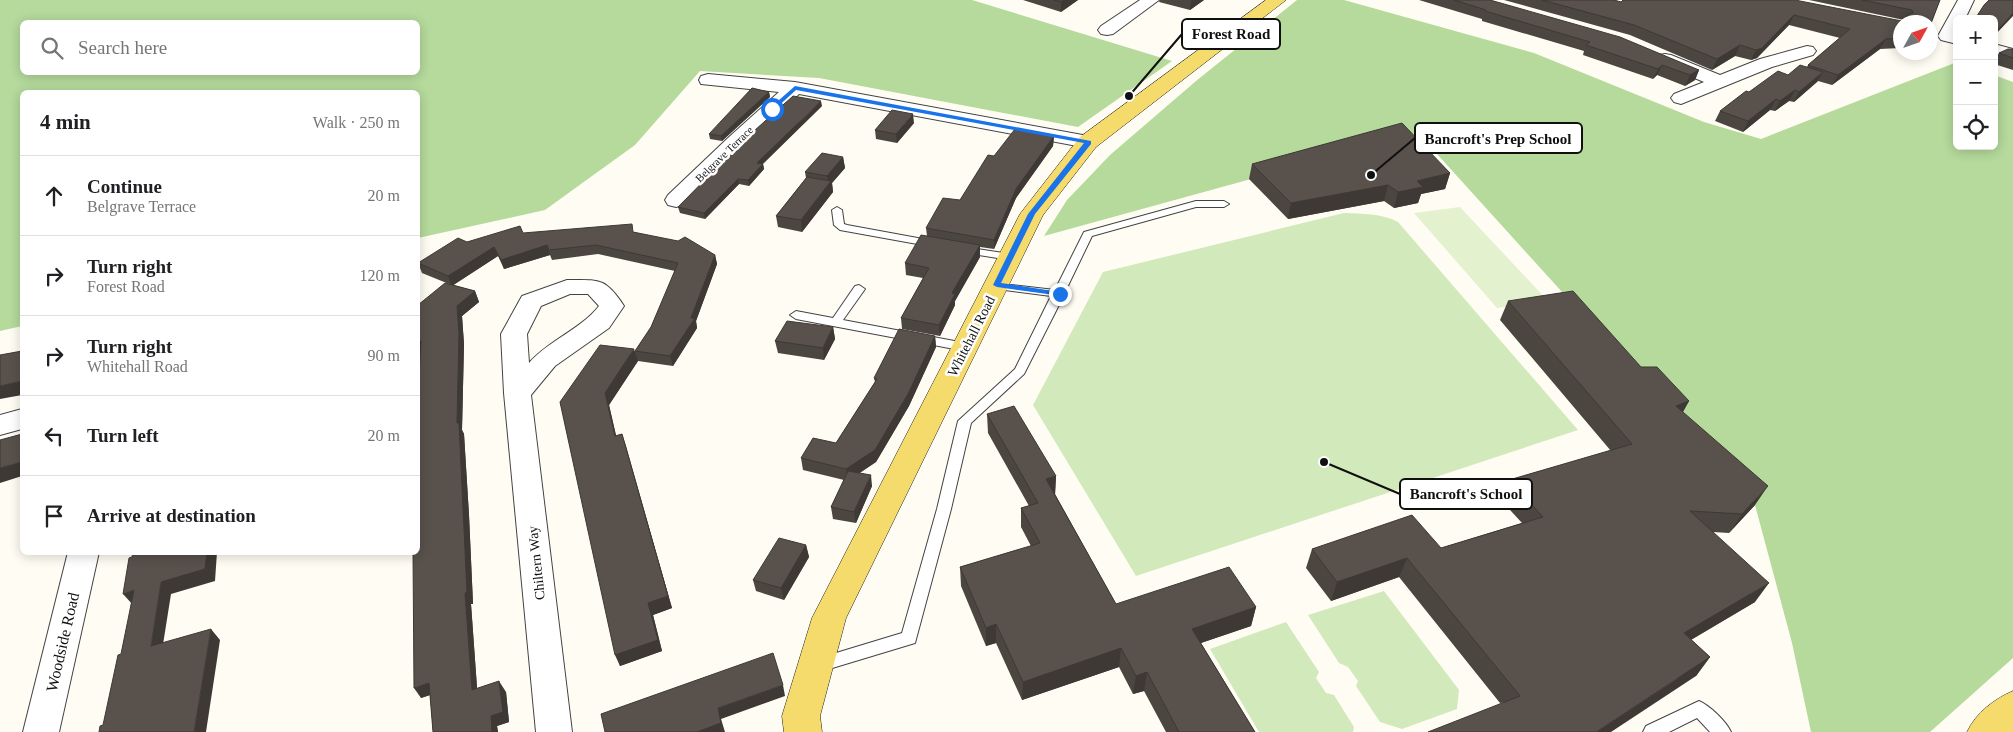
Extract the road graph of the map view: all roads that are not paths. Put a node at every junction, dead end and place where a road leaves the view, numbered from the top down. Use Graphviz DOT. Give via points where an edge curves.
graph roads {
  1 [pos="1151,0"];
  2 [pos="1277,0"];
  3 [pos="1966,0"];
  4 [pos="1107,30"];
  5 [pos="1945,36"];
  6 [pos="1998,50"];
  7 [pos="1807,51"];
  8 [pos="1650,52"];
  9 [pos="2013,54"];
  10 [pos="708,80"];
  11 [pos="1720,82"];
  12 [pos="795,88"];
  13 [pos="1681,98"];
  14 [pos="1088,142"];
  15 [pos="676,200"];
  16 [pos="1224,204"];
  17 [pos="837,210"];
  18 [pos="1010,257"];
  19 [pos="997,285"];
  20 [pos="858,289"];
  21 [pos="1060,294"];
  22 [pos="796,315"];
  23 [pos="836,322"];
  24 [pos="965,348"];
  25 [pos="517,393"];
  26 [pos="20,420"];
  27 [pos="0,425"];
  28 [pos="83,555"];
  29 [pos="814,666"];
  30 [pos="41,732"];
  31 [pos="554,732"];
  32 [pos="802,732"];
  33 [pos="1652,732"];
  34 [pos="1722,732"];
  1 -- 4 [label="street"];
  2 -- 14 [label="main road, Whitehall Road"];
  3 -- 5 [label="street"];
  6 -- 9 [label="street"];
  7 -- 11 [label="street"];
  8 -- 11 [label="street"];
  10 -- 12 [label="street"];
  11 -- 13 [label="street"];
  12 -- 14 [label="street"];
  12 -- 15 [label="street, Belgrave Terrace"];
  14 -- 18 [label="main road, Whitehall Road" via="1032,214"];
  16 -- 21 [label="lane" via="1196,204 1088,234"];
  17 -- 18 [label="lane" via="839,225 844,228"];
  18 -- 19 [label="main road, Whitehall Road"];
  19 -- 21 [label="lane"];
  19 -- 24 [label="main road, Whitehall Road"];
  20 -- 23 [label="lane"];
  21 -- 29 [label="lane" via="1020,371 965,421 909,638"];
  22 -- 23 [label="lane"];
  23 -- 24 [label="lane"];
  24 -- 29 [label="main road, Whitehall Road" via="829,618"];
  25 -- 25 [label="street, Chiltern Way" via="514,334 531,301 567,287 595,287 612,306 600,322 546,360"];
  25 -- 31 [label="street, Chiltern Way"];
  26 -- 27 [label="street"];
  28 -- 30 [label="street, Woodside Road"];
  29 -- 32 [label="main road, Whitehall Road" via="802,716"];
  33 -- 34 [label="lane" via="1699,709"];
}
